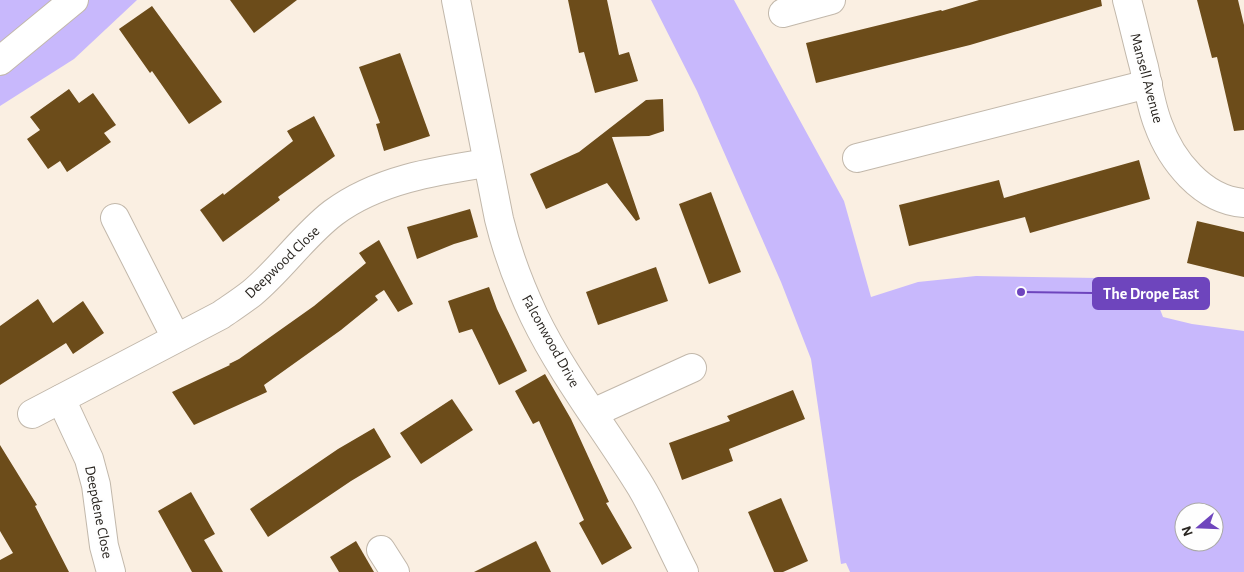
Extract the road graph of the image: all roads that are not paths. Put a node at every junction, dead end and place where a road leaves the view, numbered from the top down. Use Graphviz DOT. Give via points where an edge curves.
graph roads {
  1 [pos="74,0"];
  2 [pos="456,0"];
  3 [pos="831,0"];
  4 [pos="1127,0"];
  5 [pos="783,13"];
  6 [pos="0,61"];
  7 [pos="1148,84"];
  8 [pos="857,158"];
  9 [pos="487,163"];
  10 [pos="1244,203"];
  11 [pos="115,218"];
  12 [pos="176,338"];
  13 [pos="692,368"];
  14 [pos="62,399"];
  15 [pos="593,412"];
  16 [pos="32,414"];
  17 [pos="680,571"];
  18 [pos="111,572"];
  1 -- 6 [label="street"];
  2 -- 9 [label="street, Falconwood Drive"];
  3 -- 5 [label="street"];
  4 -- 7 [label="street, Mansell Avenue"];
  7 -- 8 [label="street"];
  7 -- 10 [label="street, Mansell Avenue" via="1157,122 1177,161 1207,189 1226,199"];
  9 -- 12 [label="street, Deepwood Close" via="396,182 349,203 315,229 253,292 221,315"];
  9 -- 15 [label="street, Falconwood Drive" via="505,244 517,278 561,364"];
  11 -- 12 [label="street"];
  12 -- 14 [label="street, Deepwood Close"];
  13 -- 15 [label="street"];
  14 -- 16 [label="street, Deepwood Close"];
  14 -- 18 [label="street, Deepdene Close" via="90,458"];
  15 -- 17 [label="street, Falconwood Drive" via="657,515"];
}
